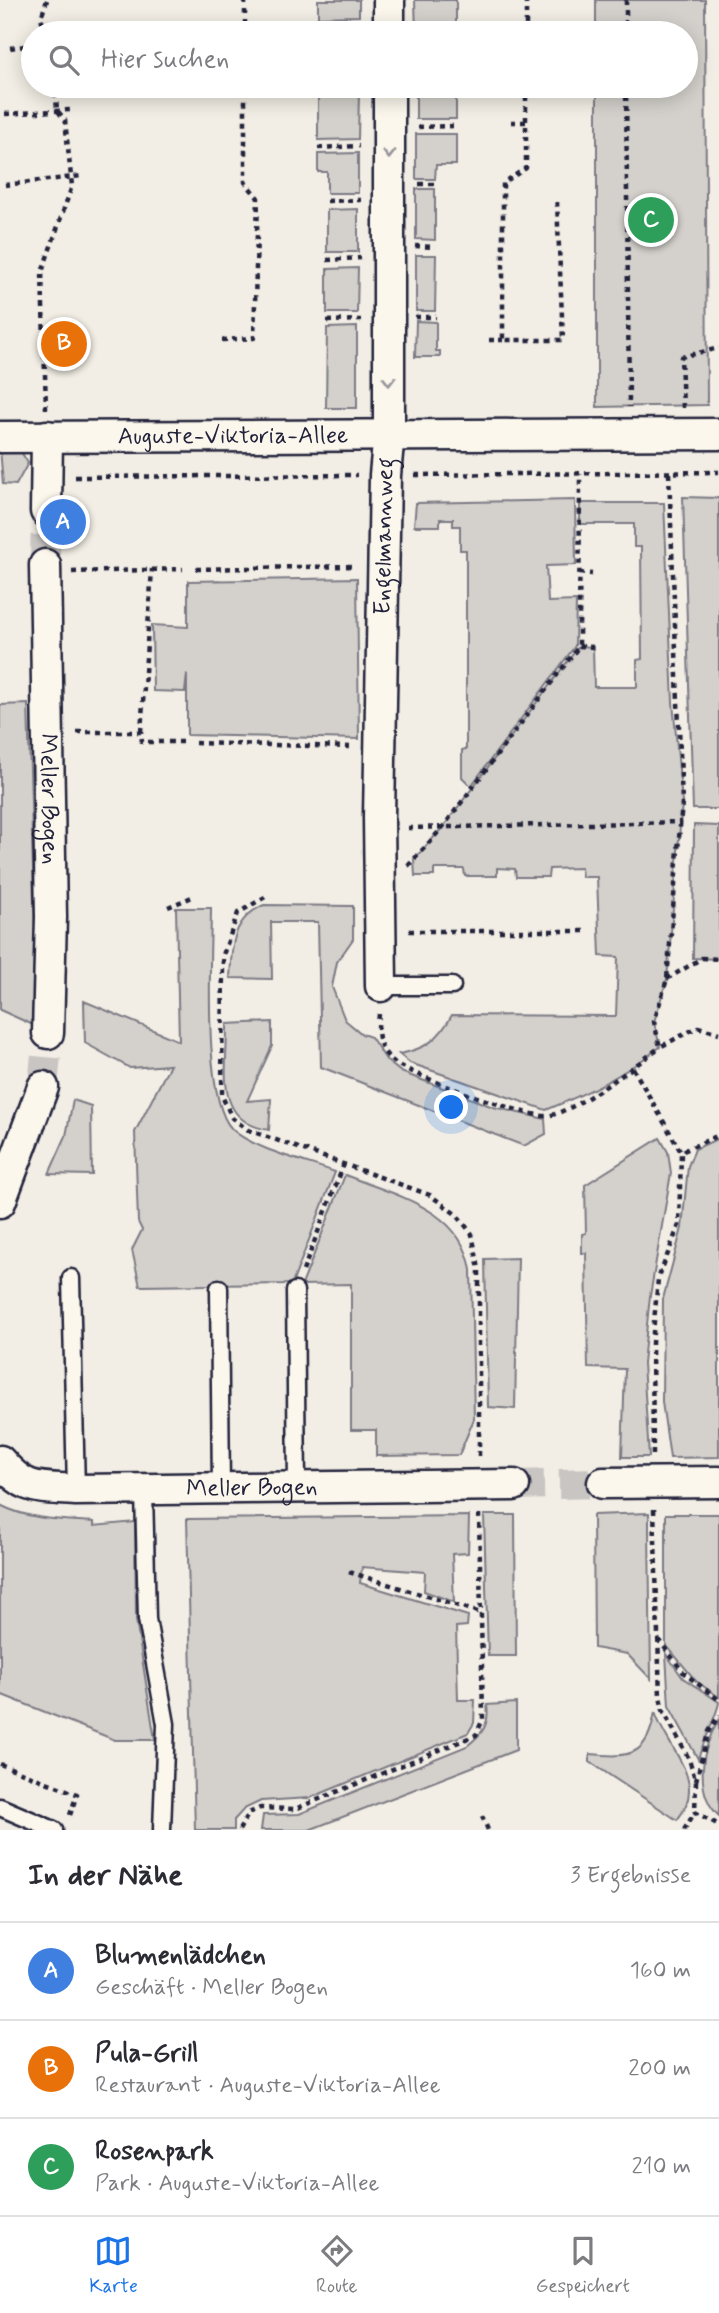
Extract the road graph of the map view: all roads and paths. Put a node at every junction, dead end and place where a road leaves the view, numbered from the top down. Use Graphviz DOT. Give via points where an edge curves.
graph roads {
  1 [pos="47,0"];
  2 [pos="245,0"];
  3 [pos="388,0"];
  4 [pos="526,0"];
  5 [pos="625,0"];
  6 [pos="42,21"];
  7 [pos="245,21"];
  8 [pos="380,21"];
  9 [pos="526,21"];
  10 [pos="626,21"];
  11 [pos="21,47"];
  12 [pos="10,48"];
  13 [pos="56,98"];
  14 [pos="245,98"];
  15 [pos="389,98"];
  16 [pos="526,98"];
  17 [pos="626,98"];
  18 [pos="57,110"];
  19 [pos="70,110"];
  20 [pos="5,114"];
  21 [pos="511,122"];
  22 [pos="526,122"];
  23 [pos="456,126"];
  24 [pos="410,127"];
  25 [pos="365,146"];
  26 [pos="318,148"];
  27 [pos="82,176"];
  28 [pos="71,178"];
  29 [pos="435,184"];
  30 [pos="5,185"];
  31 [pos="411,185"];
  32 [pos="364,200"];
  33 [pos="327,201"];
  34 [pos="557,202"];
  35 [pos="411,246"];
  36 [pos="435,247"];
  37 [pos="364,258"];
  38 [pos="327,260"];
  39 [pos="411,317"];
  40 [pos="436,317"];
  41 [pos="363,320"];
  42 [pos="327,321"];
  43 [pos="222,340"];
  44 [pos="489,340"];
  45 [pos="503,340"];
  46 [pos="719,348"];
  47 [pos="629,411"];
  48 [pos="683,411"];
  49 [pos="46,426"];
  50 [pos="389,433"];
  51 [pos="719,434"];
  52 [pos="0,437"];
  53 [pos="669,473"];
  54 [pos="580,474"];
  55 [pos="46,511"];
  56 [pos="383,566"];
  57 [pos="56,568"];
  58 [pos="152,569"];
  59 [pos="183,569"];
  60 [pos="195,569"];
  61 [pos="579,573"];
  62 [pos="592,574"];
  63 [pos="579,646"];
  64 [pos="593,648"];
  65 [pos="69,732"];
  66 [pos="141,732"];
  67 [pos="182,742"];
  68 [pos="195,743"];
  69 [pos="381,748"];
  70 [pos="681,822"];
  71 [pos="443,827"];
  72 [pos="408,828"];
  73 [pos="408,866"];
  74 [pos="192,897"];
  75 [pos="265,897"];
  76 [pos="168,907"];
  77 [pos="584,931"];
  78 [pos="408,932"];
  79 [pos="719,958"];
  80 [pos="667,979"];
  81 [pos="381,986"];
  82 [pos="452,986"];
  83 [pos="48,1033"];
  84 [pos="719,1033"];
  85 [pos="660,1047"];
  86 [pos="633,1068"];
  87 [pos="43,1087"];
  88 [pos="719,1135"];
  89 [pos="681,1153"];
  90 [pos="344,1164"];
  91 [pos="0,1202"];
  92 [pos="71,1278"];
  93 [pos="219,1288"];
  94 [pos="295,1291"];
  95 [pos="0,1461"];
  96 [pos="479,1464"];
  97 [pos="653,1464"];
  98 [pos="719,1482"];
  99 [pos="603,1483"];
  100 [pos="297,1485"];
  101 [pos="514,1485"];
  102 [pos="221,1488"];
  103 [pos="76,1490"];
  104 [pos="144,1491"];
  105 [pos="654,1508"];
  106 [pos="479,1509"];
  107 [pos="349,1572"];
  108 [pos="481,1613"];
  109 [pos="657,1638"];
  110 [pos="719,1700"];
  111 [pos="719,1715"];
  112 [pos="0,1764"];
  113 [pos="696,1782"];
  114 [pos="0,1807"];
  115 [pos="695,1812"];
  116 [pos="482,1816"];
  117 [pos="69,1818"];
  118 [pos="719,1825"];
  119 [pos="54,1830"];
  120 [pos="162,1830"];
  121 [pos="239,1830"];
  122 [pos="488,1830"];
  123 [pos="684,1830"];
  1 -- 6 [label="path"];
  2 -- 7 [label="path"];
  3 -- 8 [label="street"];
  4 -- 9 [label="path"];
  5 -- 10 [label="path"];
  11 -- 12 [label="path"];
  13 -- 18 [label="path"];
  14 -- 43 [label="path" via="245,182 258,198 254,338"];
  15 -- 50 [label="street, Engelmannweg, one-way"];
  16 -- 22 [label="path"];
  17 -- 47 [label="path"];
  18 -- 19 [label="path"];
  18 -- 20 [label="path"];
  18 -- 28 [label="path" via="65,120"];
  21 -- 22 [label="path"];
  22 -- 45 [label="path" via="526,168 503,183"];
  23 -- 24 [label="path"];
  25 -- 26 [label="path"];
  27 -- 28 [label="path"];
  28 -- 30 [label="path"];
  28 -- 49 [label="path" via="42,272"];
  29 -- 31 [label="path"];
  32 -- 33 [label="path"];
  34 -- 45 [label="path" via="564,340"];
  35 -- 36 [label="path"];
  37 -- 38 [label="path"];
  39 -- 40 [label="path"];
  41 -- 42 [label="path"];
  44 -- 45 [label="path"];
  46 -- 48 [label="path" via="681,356"];
  49 -- 50 [label="street, Auguste-Viktoria-Allee"];
  49 -- 52 [label="street, Auguste-Viktoria-Allee"];
  49 -- 55 [label="street"];
  50 -- 51 [label="street, Auguste-Viktoria-Allee"];
  50 -- 56 [label="street, Engelmannweg"];
  53 -- 70 [label="path"];
  54 -- 61 [label="path"];
  56 -- 60 [label="path"];
  56 -- 69 [label="street, Engelmannweg"];
  57 -- 58 [label="path"];
  57 -- 83 [label="street, Meller Bogen"];
  58 -- 59 [label="path"];
  58 -- 66 [label="path"];
  61 -- 62 [label="path"];
  61 -- 63 [label="path"];
  63 -- 64 [label="path"];
  63 -- 71 [label="path"];
  65 -- 66 [label="path"];
  66 -- 67 [label="path" via="142,742"];
  68 -- 69 [label="path"];
  69 -- 81 [label="street, Engelmannweg" via="370,817 370,896"];
  70 -- 71 [label="path"];
  70 -- 80 [label="path"];
  71 -- 72 [label="path"];
  71 -- 73 [label="path"];
  74 -- 76 [label="path"];
  75 -- 90 [label="path" via="239,913 223,955 222,1096 226,1109 248,1130"];
  77 -- 78 [label="path"];
  79 -- 80 [label="path" via="702,958"];
  80 -- 85 [label="path" via="654,1022"];
  81 -- 82 [label="lane"];
  81 -- 86 [label="path" via="377,1040 392,1061 507,1106 546,1116 596,1093"];
  84 -- 85 [label="path" via="698,1027"];
  85 -- 86 [label="path"];
  86 -- 89 [label="path"];
  87 -- 91 [label="street"];
  88 -- 89 [label="path"];
  89 -- 97 [label="path" via="679,1225 658,1279 652,1343"];
  90 -- 94 [label="path"];
  90 -- 96 [label="path" via="430,1195 457,1215 472,1234 479,1269"];
  92 -- 103 [label="lane"];
  93 -- 102 [label="lane"];
  94 -- 100 [label="lane"];
  95 -- 103 [label="street, Meller Bogen" via="17,1481 29,1486"];
  98 -- 99 [label="street"];
  100 -- 101 [label="street, Meller Bogen"];
  100 -- 102 [label="street, Meller Bogen"];
  102 -- 104 [label="street, Meller Bogen"];
  103 -- 104 [label="street, Meller Bogen"];
  104 -- 120 [label="lane" via="147,1619 166,1724"];
  105 -- 109 [label="path"];
  106 -- 108 [label="path"];
  107 -- 108 [label="path"];
  108 -- 121 [label="path" via="483,1719 476,1735 295,1809 260,1808 249,1813"];
  109 -- 110 [label="path" via="684,1673"];
  109 -- 113 [label="path" via="663,1710"];
  111 -- 113 [label="path" via="705,1742"];
  112 -- 117 [label="path" via="77,1794"];
  113 -- 115 [label="path"];
  114 -- 119 [label="lane"];
  115 -- 118 [label="path"];
  115 -- 123 [label="path"];
  116 -- 122 [label="path"];
}
